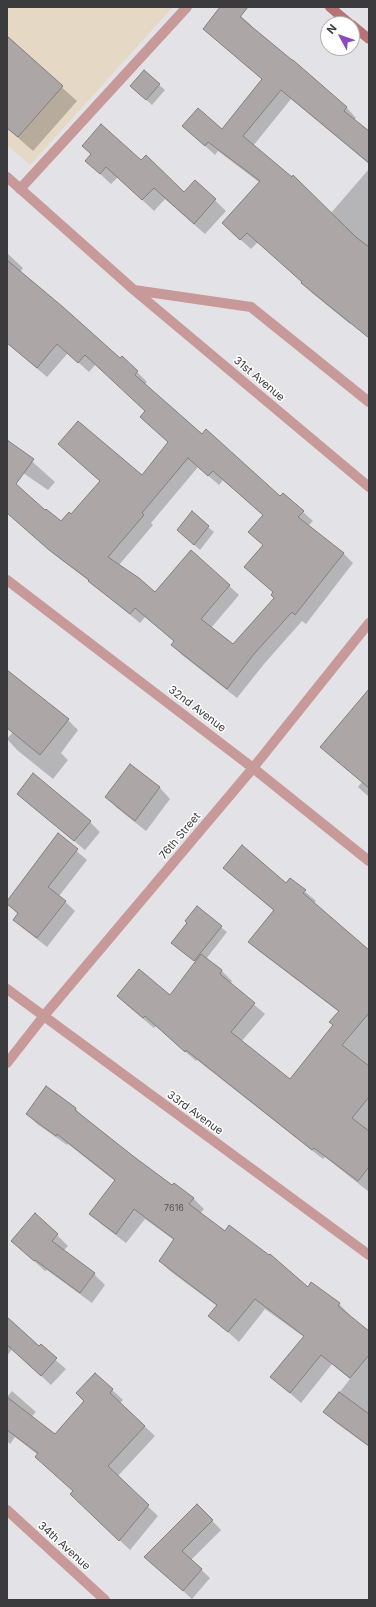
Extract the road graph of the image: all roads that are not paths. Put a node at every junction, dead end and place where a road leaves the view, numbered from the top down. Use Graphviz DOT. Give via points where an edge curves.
graph roads {
  1 [pos="187,7"];
  2 [pos="330,7"];
  3 [pos="340,16"];
  4 [pos="360,32"];
  5 [pos="369,39"];
  6 [pos="7,177"];
  7 [pos="20,189"];
  8 [pos="134,290"];
  9 [pos="369,402"];
  10 [pos="369,487"];
  11 [pos="7,580"];
  12 [pos="369,624"];
  13 [pos="253,768"];
  14 [pos="369,861"];
  15 [pos="7,989"];
  16 [pos="43,1017"];
  17 [pos="7,1063"];
  18 [pos="369,1255"];
  19 [pos="7,1510"];
  20 [pos="105,1600"];
  1 -- 7 [label="street"];
  2 -- 3 [label="street"];
  4 -- 5 [label="street"];
  6 -- 7 [label="street, 31st Avenue"];
  7 -- 8 [label="street, 31st Avenue"];
  8 -- 9 [label="street" via="251,307"];
  8 -- 10 [label="street, 31st Avenue"];
  11 -- 13 [label="street, 32nd Avenue"];
  12 -- 13 [label="street, 76th Street"];
  13 -- 14 [label="street, 32nd Avenue"];
  13 -- 16 [label="street, 76th Street"];
  15 -- 16 [label="street, 33rd Avenue"];
  16 -- 17 [label="street, 76th Street"];
  16 -- 18 [label="street, 33rd Avenue"];
  19 -- 20 [label="street, 34th Avenue"];
}
